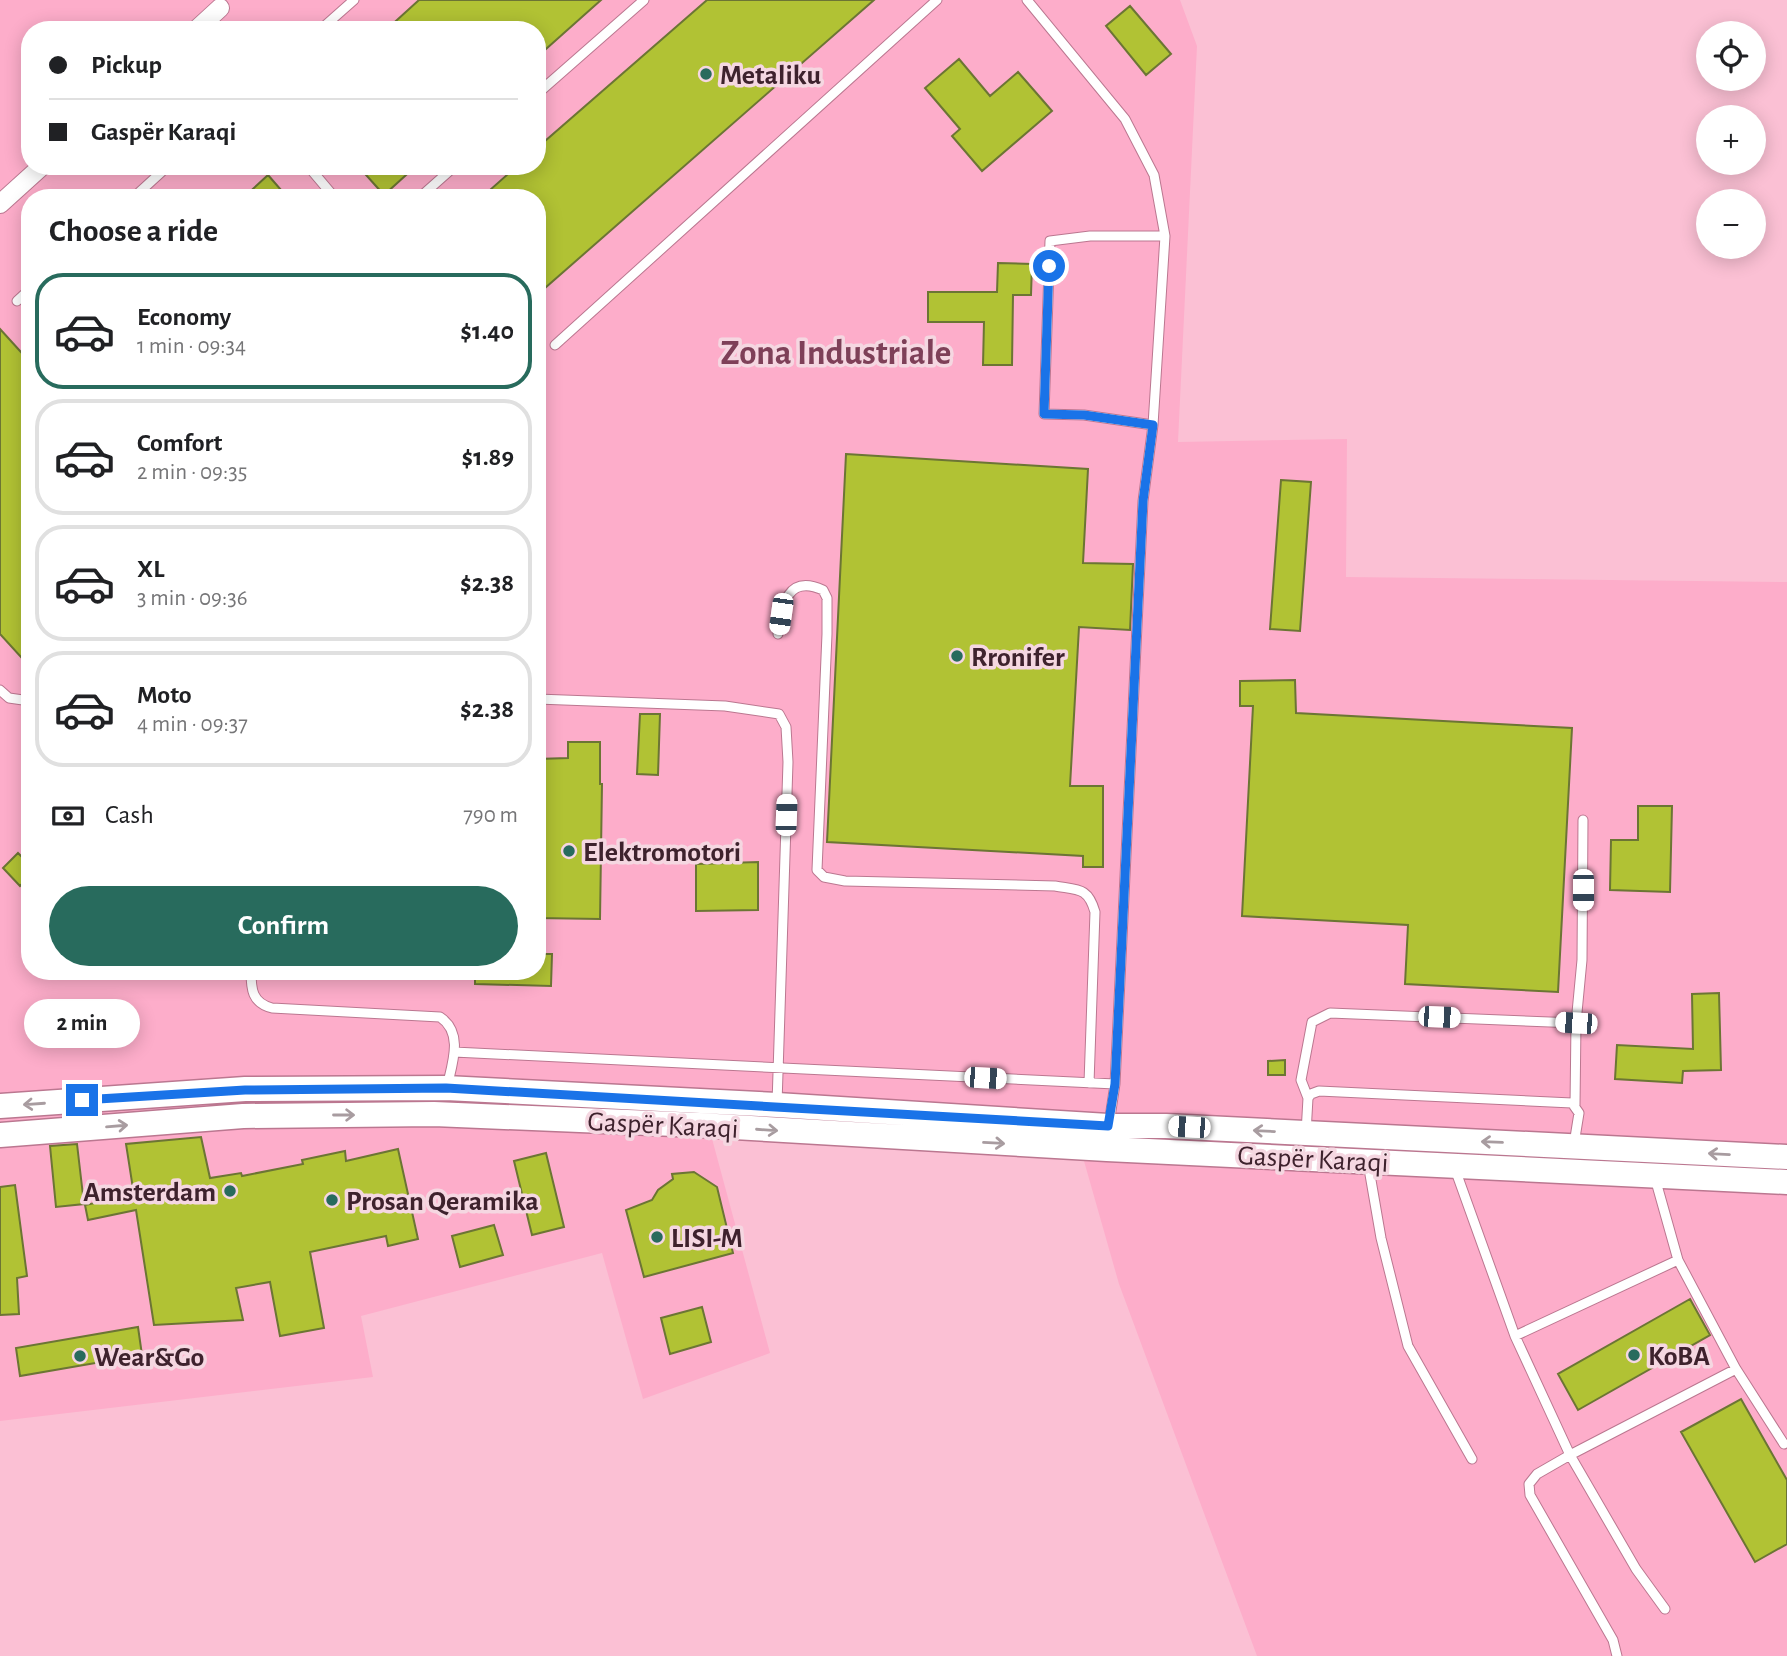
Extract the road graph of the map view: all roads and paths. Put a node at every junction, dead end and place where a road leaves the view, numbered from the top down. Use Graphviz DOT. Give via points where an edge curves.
graph roads {
  1 [pos="354,0"];
  2 [pos="644,0"];
  3 [pos="937,0"];
  4 [pos="1027,0"];
  5 [pos="220,8"];
  6 [pos="206,21"];
  7 [pos="330,21"];
  8 [pos="546,86"];
  9 [pos="33,175"];
  10 [pos="159,175"];
  11 [pos="316,175"];
  12 [pos="445,175"];
  13 [pos="143,189"];
  14 [pos="327,189"];
  15 [pos="429,189"];
  16 [pos="0,204"];
  17 [pos="1165,236"];
  18 [pos="21,297"];
  19 [pos="17,301"];
  20 [pos="555,345"];
  21 [pos="1153,425"];
  22 [pos="778,634"];
  23 [pos="0,690"];
  24 [pos="546,699"];
  25 [pos="21,700"];
  26 [pos="1583,820"];
  27 [pos="251,980"];
  28 [pos="1576,1023"];
  29 [pos="454,1052"];
  30 [pos="777,1067"];
  31 [pos="1089,1083"];
  32 [pos="1115,1084"];
  33 [pos="446,1088"];
  34 [pos="1308,1098"];
  35 [pos="777,1105"];
  36 [pos="1575,1105"];
  37 [pos="0,1106"];
  38 [pos="1108,1126"];
  39 [pos="1306,1134"];
  40 [pos="0,1135"];
  41 [pos="1573,1146"];
  42 [pos="1787,1157"];
  43 [pos="1368,1161"];
  44 [pos="1454,1164"];
  45 [pos="1654,1176"];
  46 [pos="1787,1182"];
  47 [pos="1678,1259"];
  48 [pos="1515,1336"];
  49 [pos="1736,1369"];
  50 [pos="1786,1445"];
  51 [pos="1570,1455"];
  52 [pos="1472,1459"];
  53 [pos="1665,1609"];
  54 [pos="1617,1656"];
  1 -- 7 [label="lane"];
  2 -- 8 [label="lane"];
  3 -- 20 [label="lane"];
  4 -- 17 [label="lane" via="1125,119 1154,175"];
  5 -- 6 [label="street"];
  9 -- 16 [label="street"];
  10 -- 13 [label="lane"];
  11 -- 14 [label="lane"];
  12 -- 15 [label="lane"];
  17 -- 21 [label="lane"];
  17 -- 21 [label="lane" via="1050,241 1044,414"];
  18 -- 19 [label="lane"];
  21 -- 32 [label="lane" via="1143,501"];
  22 -- 31 [label="lane" via="789,593 797,585 823,590 827,634 817,870 824,877 1055,886 1084,891 1091,898 1095,912"];
  23 -- 25 [label="lane"];
  24 -- 30 [label="lane" via="724,706 779,713 786,727 788,761"];
  26 -- 28 [label="lane" via="1582,960"];
  27 -- 29 [label="lane" via="252,994 264,1006 440,1017 451,1027"];
  28 -- 34 [label="lane" via="1330,1013 1312,1022 1301,1080"];
  28 -- 36 [label="lane"];
  29 -- 30 [label="lane"];
  29 -- 33 [label="lane"];
  30 -- 31 [label="lane"];
  30 -- 35 [label="lane"];
  31 -- 32 [label="lane"];
  32 -- 38 [label="lane"];
  33 -- 35 [label="main road, Gaspër Karaqi"];
  33 -- 37 [label="main road, Gaspër Karaqi, one-way" via="245,1090"];
  34 -- 36 [label="lane" via="1320,1091"];
  34 -- 39 [label="lane"];
  35 -- 38 [label="main road, Gaspër Karaqi"];
  36 -- 41 [label="lane" via="1579,1113"];
  39 -- 38 [label="main road, Gaspër Karaqi, one-way"];
  41 -- 39 [label="main road, Gaspër Karaqi, one-way"];
  40 -- 43 [label="main road, Gaspër Karaqi, one-way" via="243,1116 434,1115"];
  42 -- 41 [label="main road, Gaspër Karaqi, one-way"];
  43 -- 44 [label="main road, Gaspër Karaqi"];
  43 -- 52 [label="lane" via="1381,1238 1408,1346"];
  44 -- 45 [label="main road, Gaspër Karaqi"];
  44 -- 48 [label="lane"];
  45 -- 46 [label="main road, Gaspër Karaqi"];
  45 -- 47 [label="lane"];
  47 -- 48 [label="lane"];
  47 -- 49 [label="lane"];
  48 -- 51 [label="lane"];
  49 -- 50 [label="lane"];
  49 -- 51 [label="lane"];
  51 -- 53 [label="lane" via="1636,1569"];
  51 -- 54 [label="lane" via="1537,1474 1529,1484 1530,1495 1613,1640"];
}
